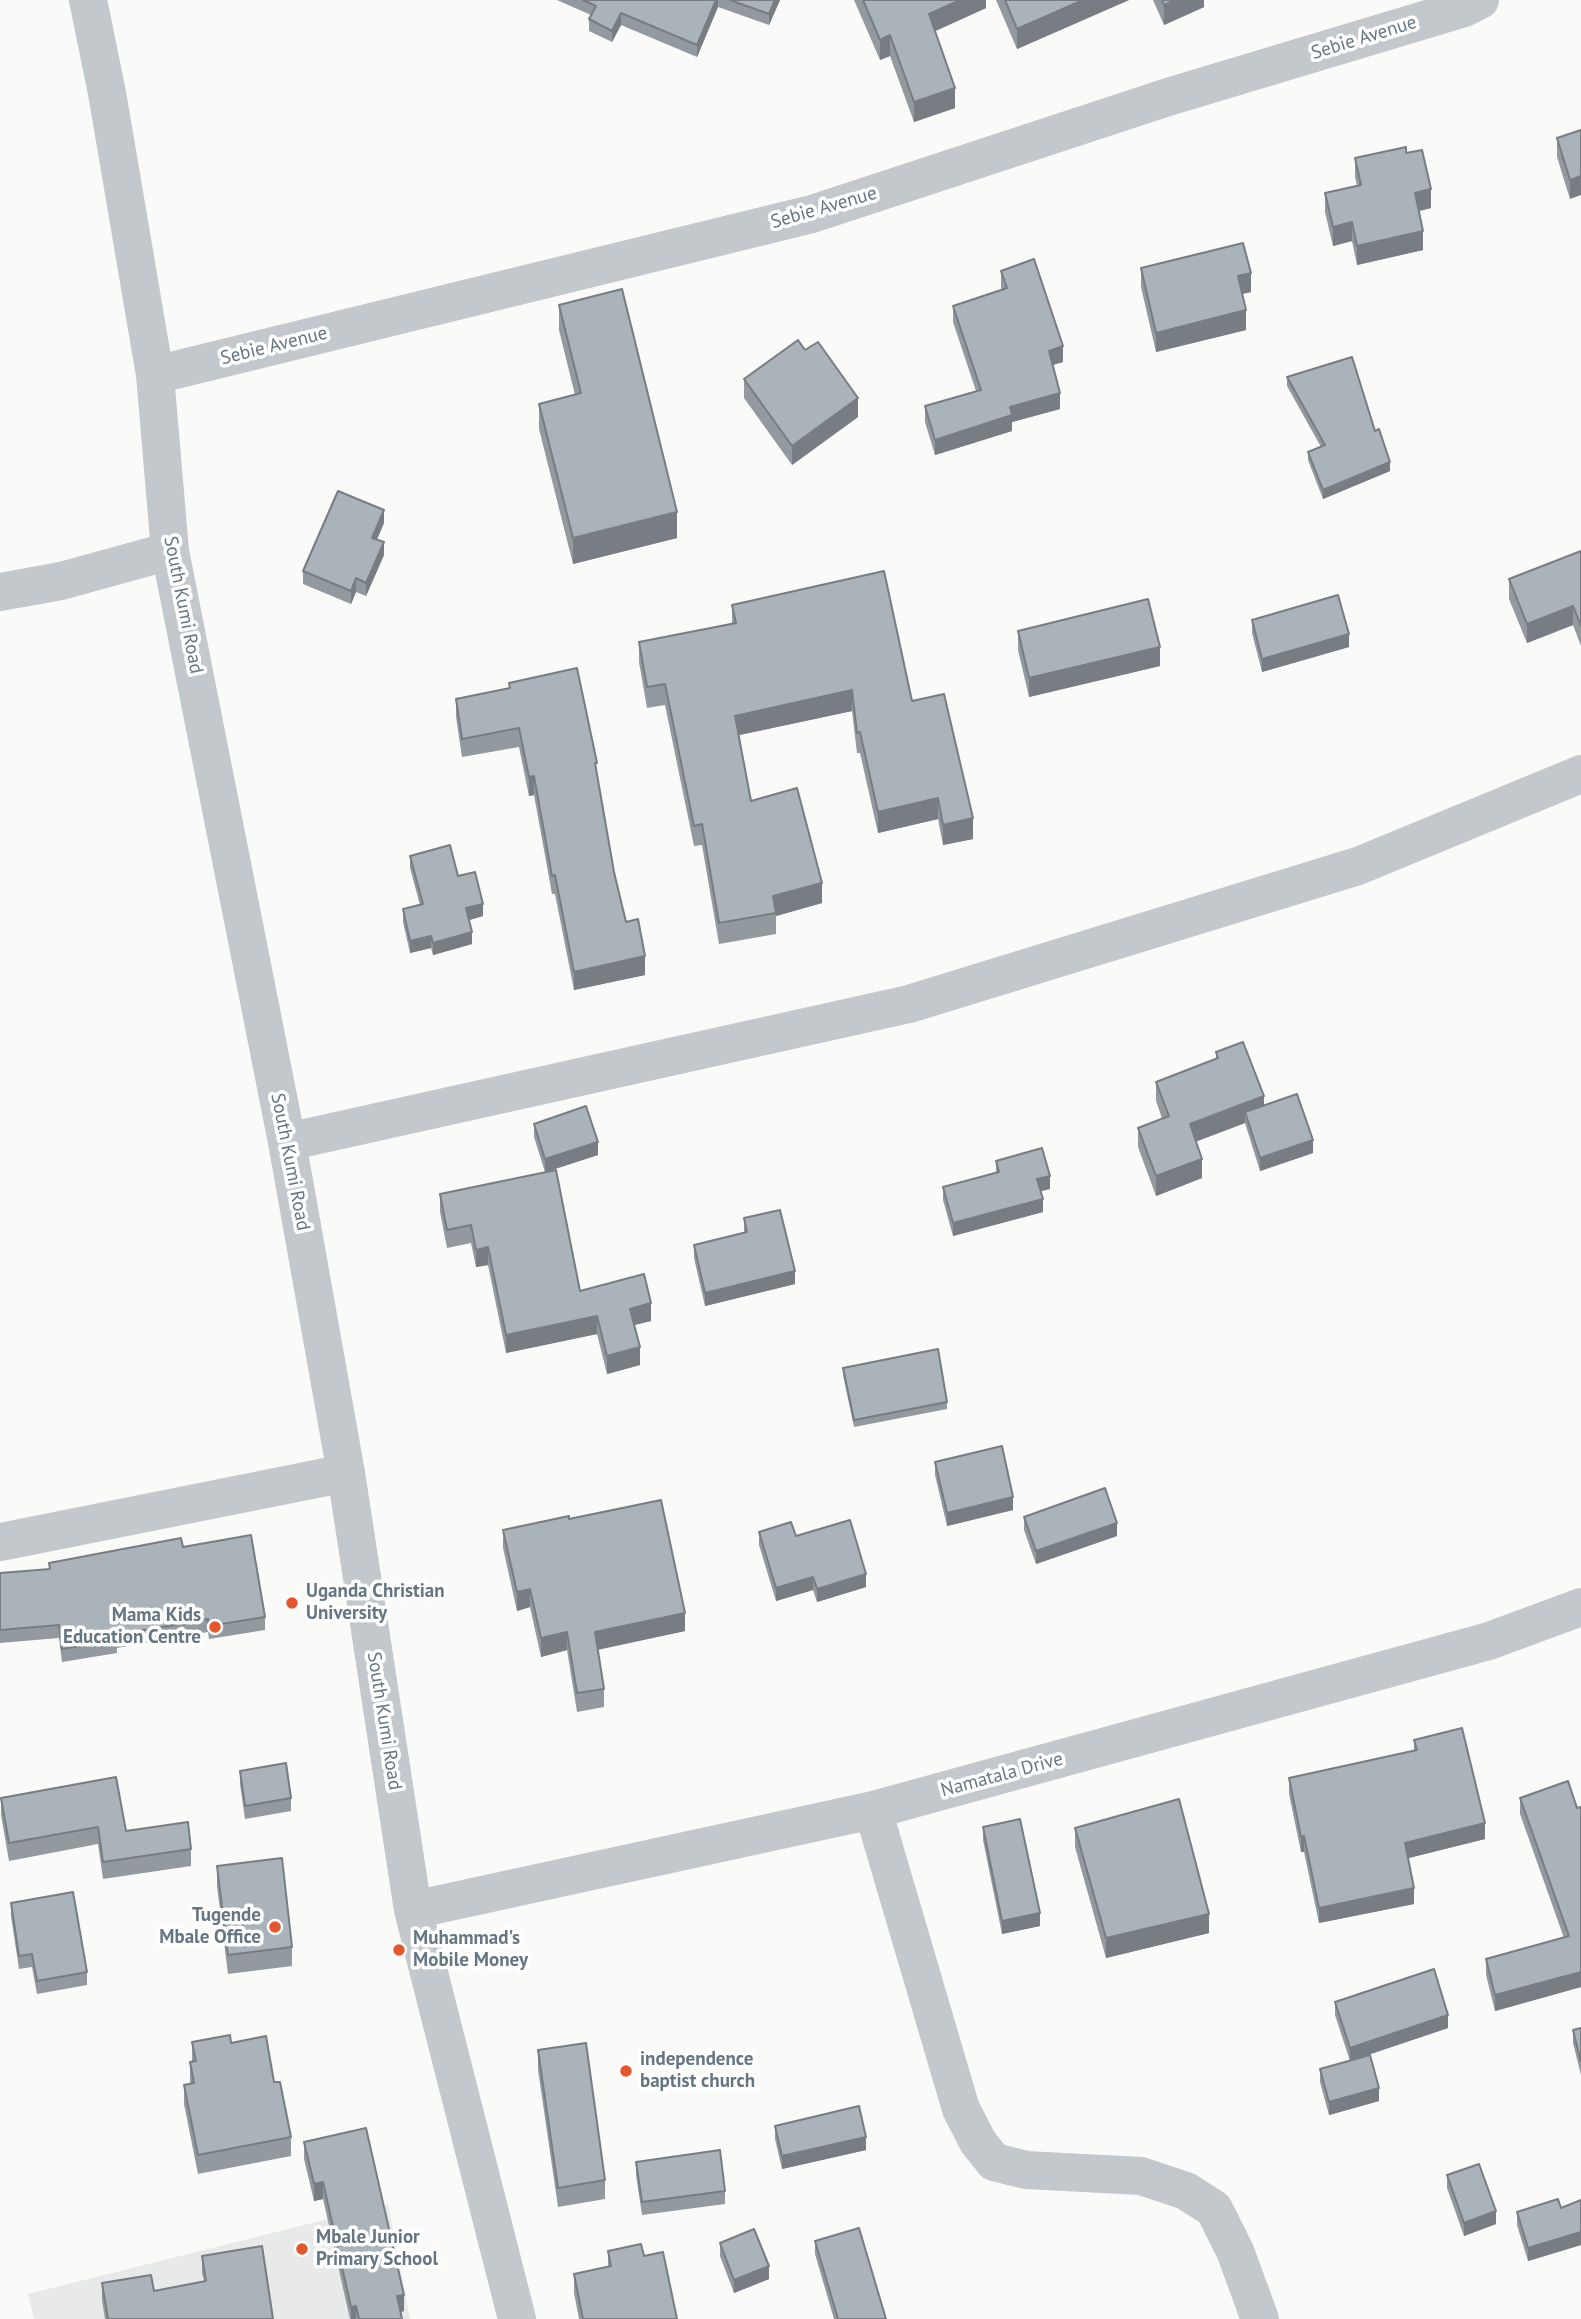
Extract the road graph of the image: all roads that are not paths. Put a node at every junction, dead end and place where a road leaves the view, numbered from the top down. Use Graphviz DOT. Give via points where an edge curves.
graph roads {
  1 [pos="88,0"];
  2 [pos="1480,0"];
  3 [pos="155,375"];
  4 [pos="170,551"];
  5 [pos="0,592"];
  6 [pos="1581,774"];
  7 [pos="287,1142"];
  8 [pos="346,1473"];
  9 [pos="0,1542"];
  10 [pos="1581,1607"];
  11 [pos="873,1810"];
  12 [pos="413,1910"];
  13 [pos="517,2319"];
  14 [pos="1260,2319"];
  1 -- 3 [label="street, South Kumi Road"];
  2 -- 3 [label="street, Sebie Avenue" via="812,214"];
  3 -- 4 [label="street, South Kumi Road"];
  4 -- 5 [label="street" via="61,581"];
  4 -- 7 [label="street, South Kumi Road"];
  6 -- 7 [label="street" via="1358,866 909,1004"];
  7 -- 8 [label="street, South Kumi Road"];
  8 -- 9 [label="street"];
  8 -- 12 [label="street, South Kumi Road"];
  10 -- 11 [label="street, Namatala Drive" via="1489,1641"];
  11 -- 12 [label="street, Namatala Drive"];
  11 -- 14 [label="street" via="961,2109 978,2142 994,2162 1026,2170 1140,2176 1186,2191 1214,2209"];
  12 -- 13 [label="street, South Kumi Road"];
}
